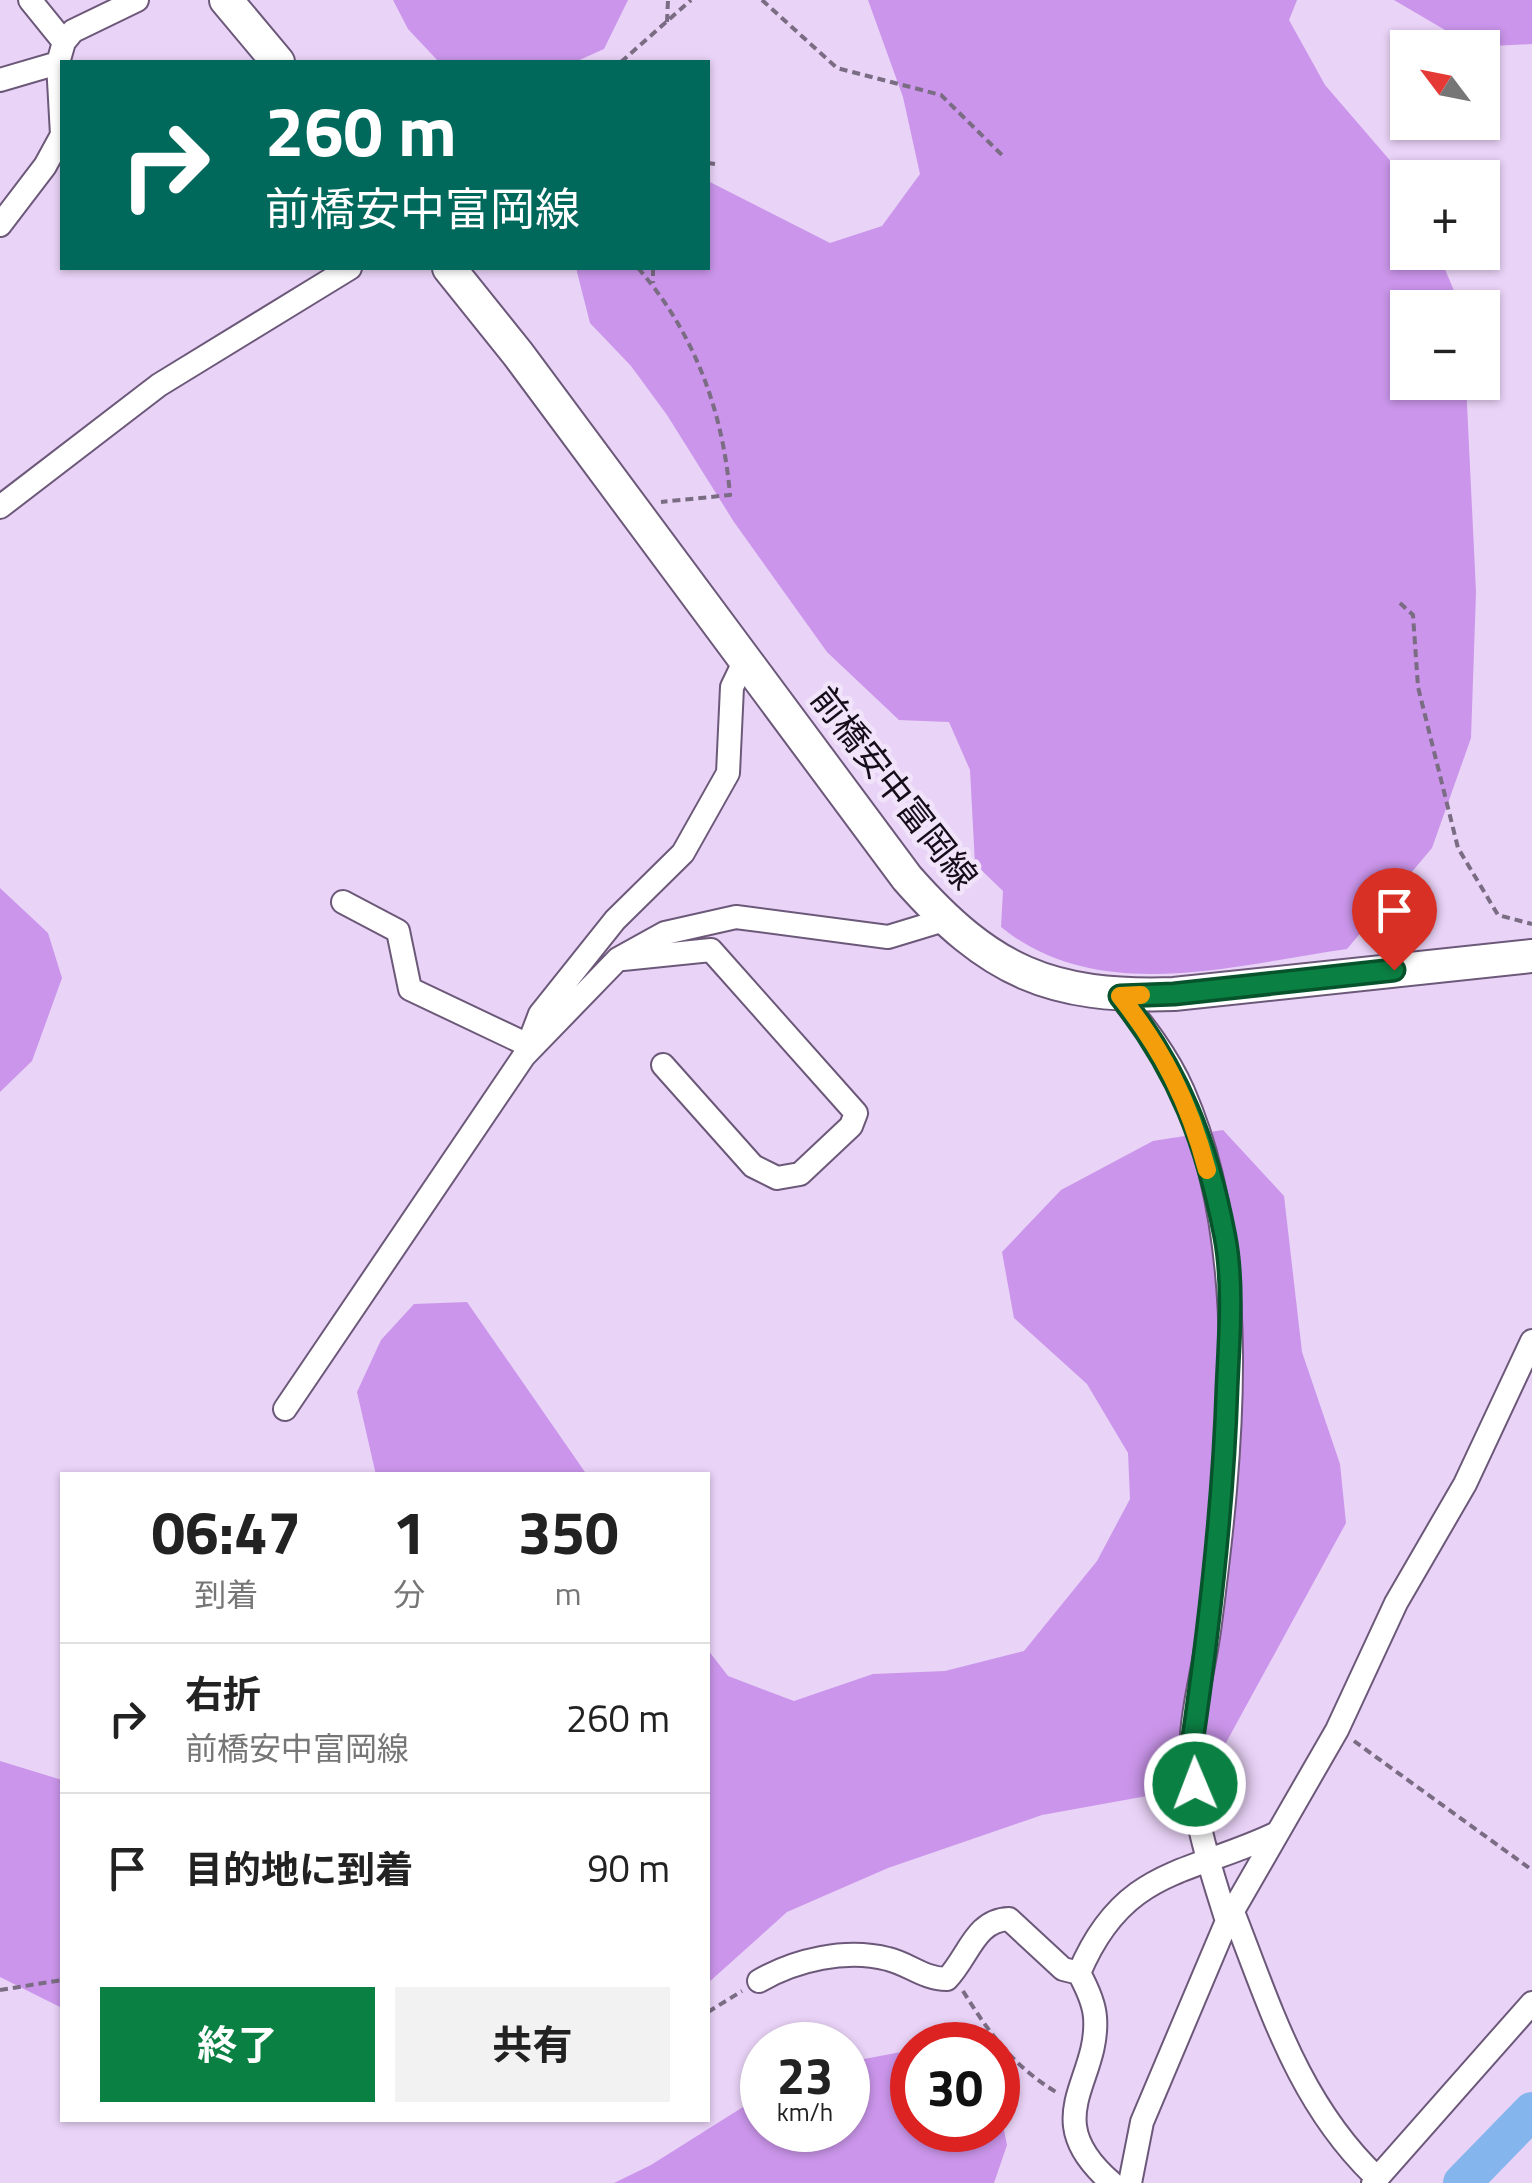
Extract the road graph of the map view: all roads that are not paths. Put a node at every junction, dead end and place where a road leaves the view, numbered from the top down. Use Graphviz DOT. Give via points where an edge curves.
graph roads {
  1 [pos="30,0"];
  2 [pos="137,0"];
  3 [pos="231,1"];
  4 [pos="61,52"];
  5 [pos="61,60"];
  6 [pos="276,60"];
  7 [pos="0,80"];
  8 [pos="60,138"];
  9 [pos="0,225"];
  10 [pos="347,270"];
  11 [pos="451,270"];
  12 [pos="0,507"];
  13 [pos="745,660"];
  14 [pos="343,902"];
  15 [pos="944,920"];
  16 [pos="1532,956"];
  17 [pos="618,959"];
  18 [pos="1120,996"];
  19 [pos="526,1051"];
  20 [pos="663,1064"];
  21 [pos="1532,1341"];
  22 [pos="285,1409"];
  23 [pos="1278,1833"];
  24 [pos="1207,1857"];
  25 [pos="1230,1916"];
  26 [pos="1079,1973"];
  27 [pos="759,1981"];
  28 [pos="1532,2003"];
  29 [pos="1375,2180"];
  30 [pos="1112,2183"];
  31 [pos="1130,2183"];
  1 -- 4 [label="street"];
  2 -- 4 [label="street" via="73,32"];
  3 -- 6 [label="main road"];
  4 -- 5 [label="street"];
  4 -- 7 [label="street"];
  8 -- 9 [label="street"];
  10 -- 12 [label="street" via="159,384"];
  11 -- 13 [label="main road, 前橋安中富岡線"];
  13 -- 15 [label="main road, 前橋安中富岡線"];
  13 -- 19 [label="street" via="732,686 728,773 684,852 615,920 561,987 540,1014"];
  14 -- 19 [label="street" via="398,931 410,990"];
  15 -- 17 [label="street" via="888,938 736,917 665,933"];
  15 -- 18 [label="main road, 前橋安中富岡線" via="1050,984"];
  16 -- 18 [label="main road, 前橋安中富岡線"];
  17 -- 19 [label="street"];
  17 -- 20 [label="street" via="711,950 856,1113 800,1174 776,1178 753,1166"];
  18 -- 24 [label="street" via="1157,1042 1182,1091 1226,1240 1230,1328 1223,1496 1191,1751"];
  19 -- 22 [label="street"];
  21 -- 23 [label="street" via="1465,1484"];
  23 -- 24 [label="street"];
  23 -- 25 [label="street"];
  24 -- 25 [label="street"];
  24 -- 26 [label="street" via="1154,1879 1131,1898"];
  25 -- 29 [label="street" via="1314,2104"];
  25 -- 31 [label="street" via="1142,2122"];
  26 -- 27 [label="street" via="1063,1969 1009,1919 994,1919 982,1926 947,1979 887,1958 857,1958 788,1965"];
  26 -- 30 [label="street" via="1095,2016 1073,2110 1083,2149"];
  28 -- 29 [label="street"];
}
